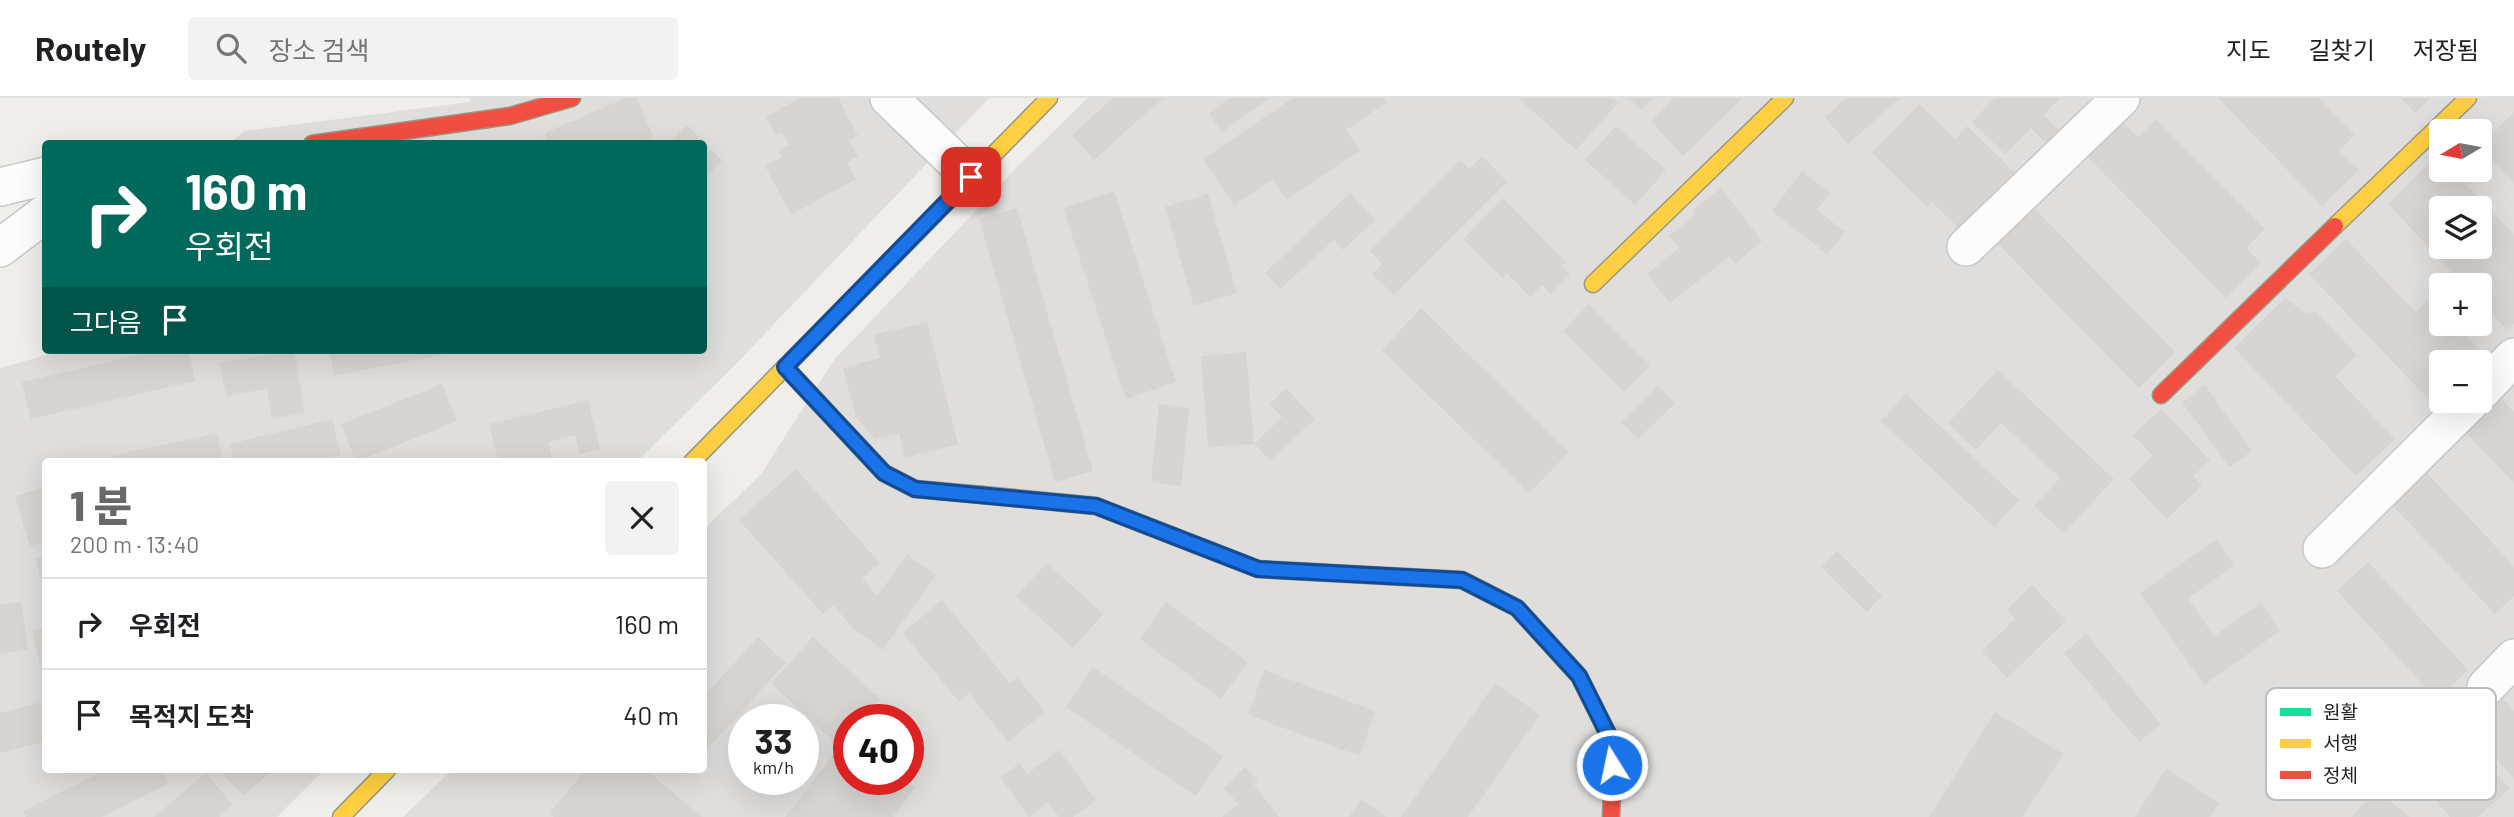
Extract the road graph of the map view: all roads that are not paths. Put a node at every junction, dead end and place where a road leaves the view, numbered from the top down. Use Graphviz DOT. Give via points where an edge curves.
graph roads {
  1 [pos="572,98"];
  2 [pos="889,98"];
  3 [pos="1049,98"];
  4 [pos="1785,98"];
  5 [pos="2121,98"];
  6 [pos="2468,98"];
  7 [pos="340,140"];
  8 [pos="42,177"];
  9 [pos="971,177"];
  10 [pos="0,187"];
  11 [pos="42,217"];
  12 [pos="1966,247"];
  13 [pos="0,248"];
  14 [pos="1593,284"];
  15 [pos="2514,357"];
  16 [pos="785,367"];
  17 [pos="2492,380"];
  18 [pos="2161,395"];
  19 [pos="2458,413"];
  20 [pos="696,458"];
  21 [pos="2322,549"];
  22 [pos="2514,658"];
  23 [pos="2486,687"];
  24 [pos="384,773"];
  25 [pos="341,817"];
  26 [pos="1611,817"];
  1 -- 7 [label="street" via="510,116"];
  2 -- 9 [label="street"];
  3 -- 9 [label="street"];
  4 -- 14 [label="street"];
  5 -- 12 [label="street"];
  6 -- 18 [label="street"];
  8 -- 10 [label="street"];
  9 -- 16 [label="street"];
  11 -- 13 [label="street"];
  15 -- 17 [label="street"];
  16 -- 20 [label="street"];
  16 -- 26 [label="street" via="884,473 915,489 1096,506 1258,569 1462,580 1517,608 1579,676 1614,746"];
  19 -- 21 [label="street"];
  22 -- 23 [label="street"];
  24 -- 25 [label="street"];
}
